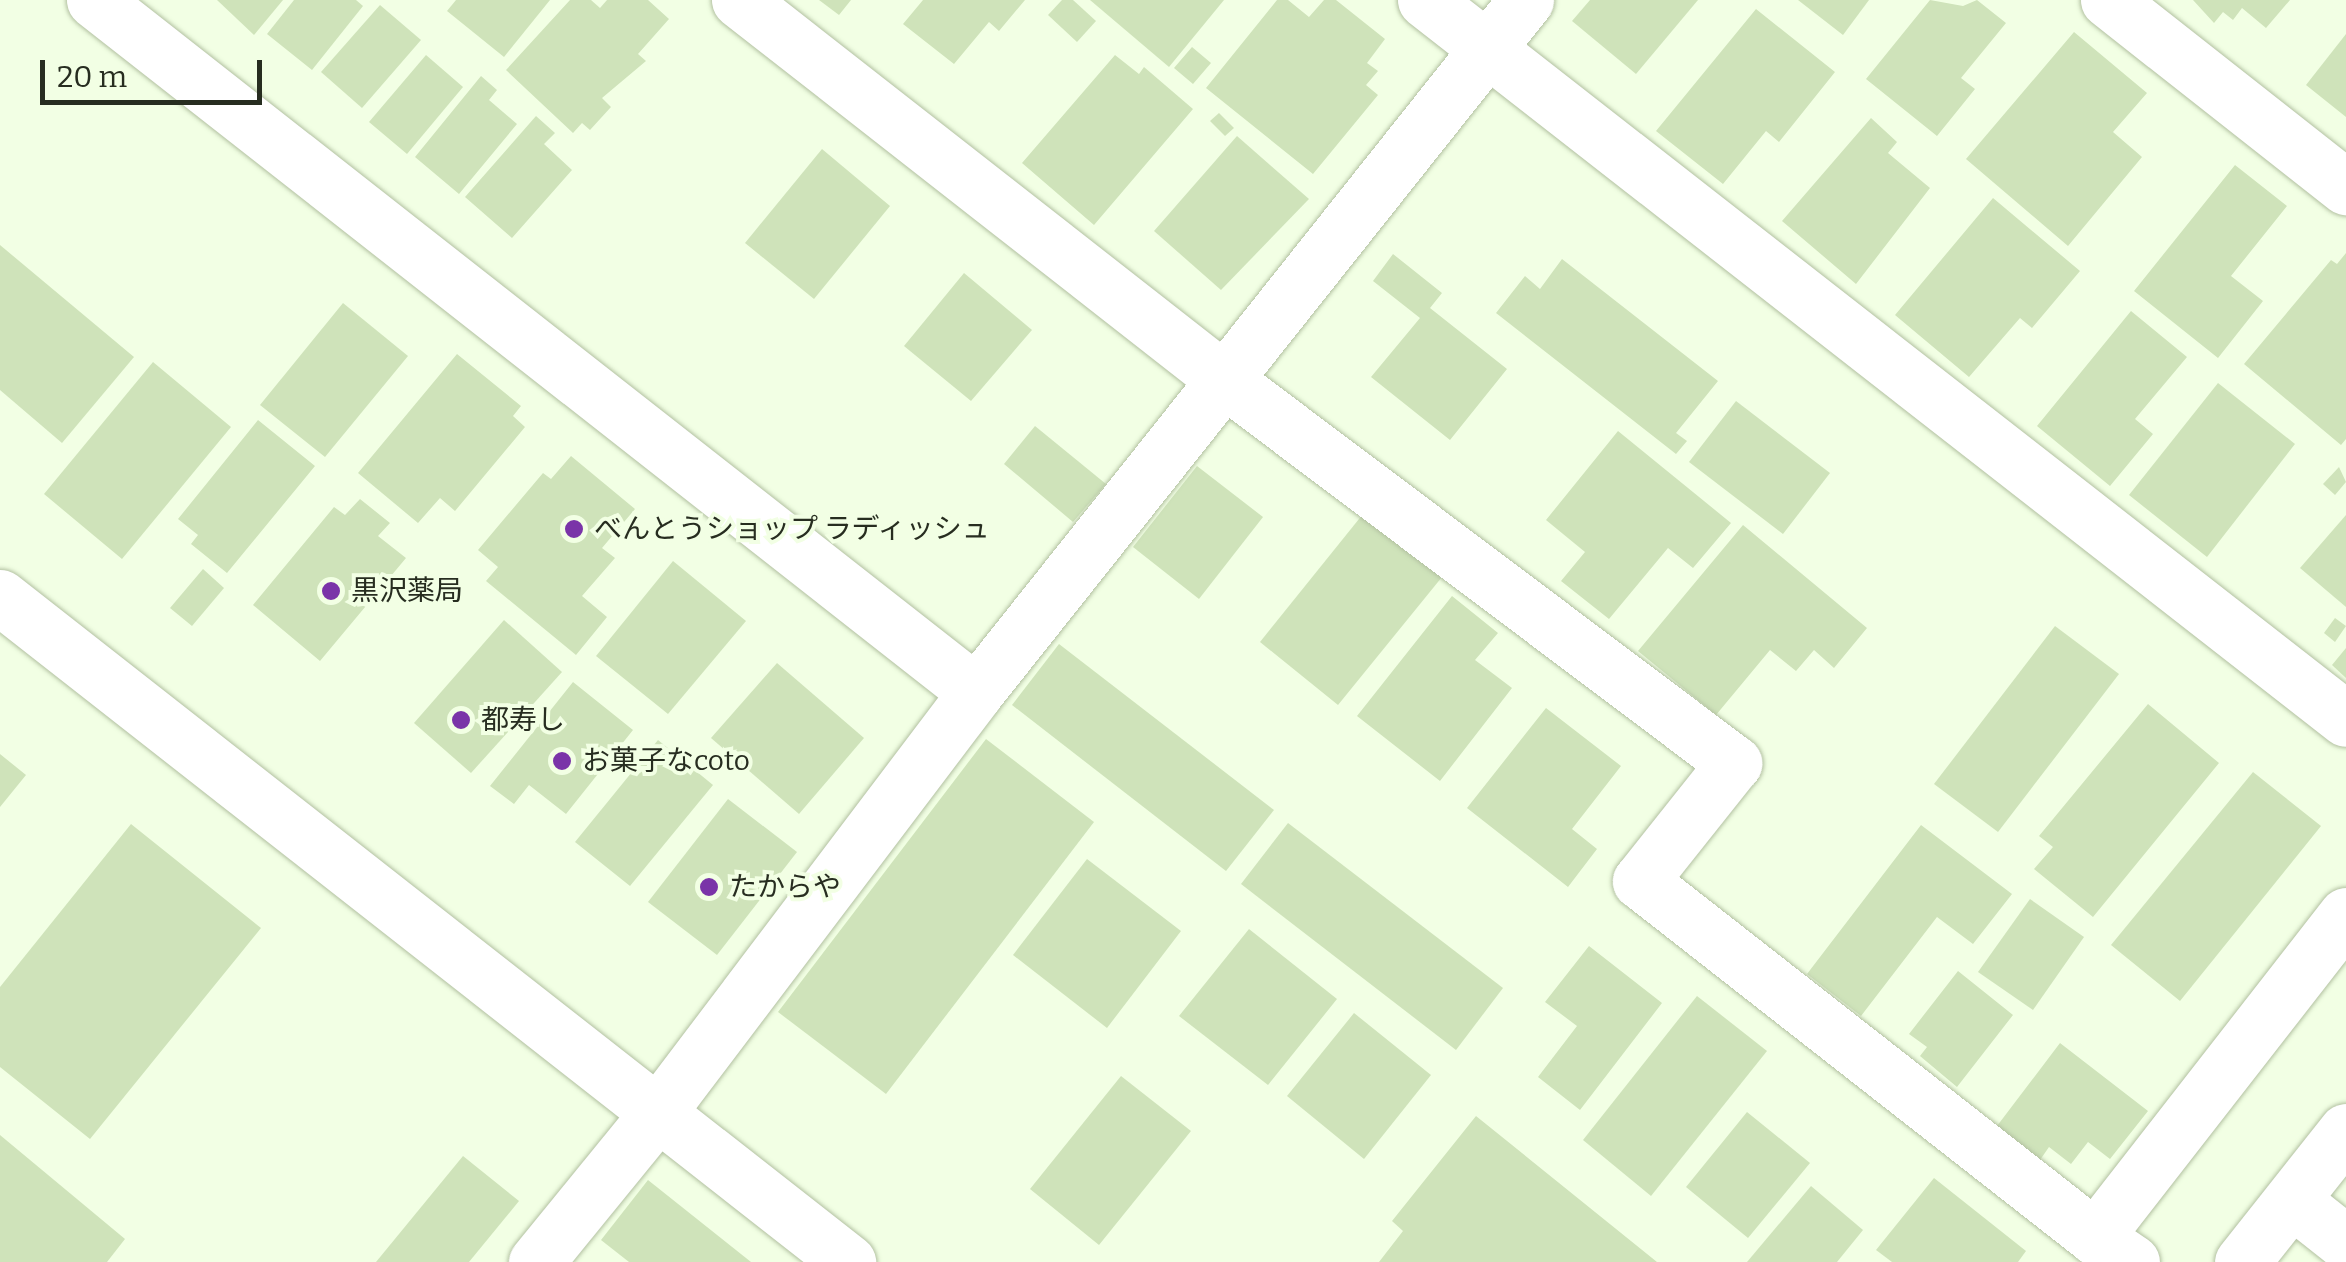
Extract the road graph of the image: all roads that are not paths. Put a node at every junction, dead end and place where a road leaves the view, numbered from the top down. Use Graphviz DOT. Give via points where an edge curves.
graph roads {
  1 [pos="94,0"];
  2 [pos="739,0"];
  3 [pos="1425,0"];
  4 [pos="1526,0"];
  5 [pos="2108,0"];
  6 [pos="1487,48"];
  7 [pos="2346,187"];
  8 [pos="1226,381"];
  9 [pos="0,597"];
  10 [pos="976,692"];
  11 [pos="2346,720"];
  12 [pos="2346,915"];
  13 [pos="656,1115"];
  14 [pos="2346,1131"];
  15 [pos="2293,1201"];
  16 [pos="2346,1243"];
  17 [pos="2114,1249"];
  18 [pos="536,1262"];
  19 [pos="848,1262"];
  20 [pos="2242,1262"];
  1 -- 10 [label="street"];
  2 -- 8 [label="street"];
  3 -- 6 [label="street"];
  4 -- 6 [label="street"];
  5 -- 7 [label="street"];
  6 -- 8 [label="street"];
  6 -- 11 [label="street"];
  8 -- 10 [label="street"];
  8 -- 17 [label="street" via="1734,762 1640,881"];
  9 -- 13 [label="street"];
  10 -- 13 [label="street"];
  12 -- 17 [label="street"];
  13 -- 18 [label="street"];
  13 -- 19 [label="street"];
  14 -- 15 [label="street"];
  15 -- 16 [label="street"];
  15 -- 20 [label="street"];
}
